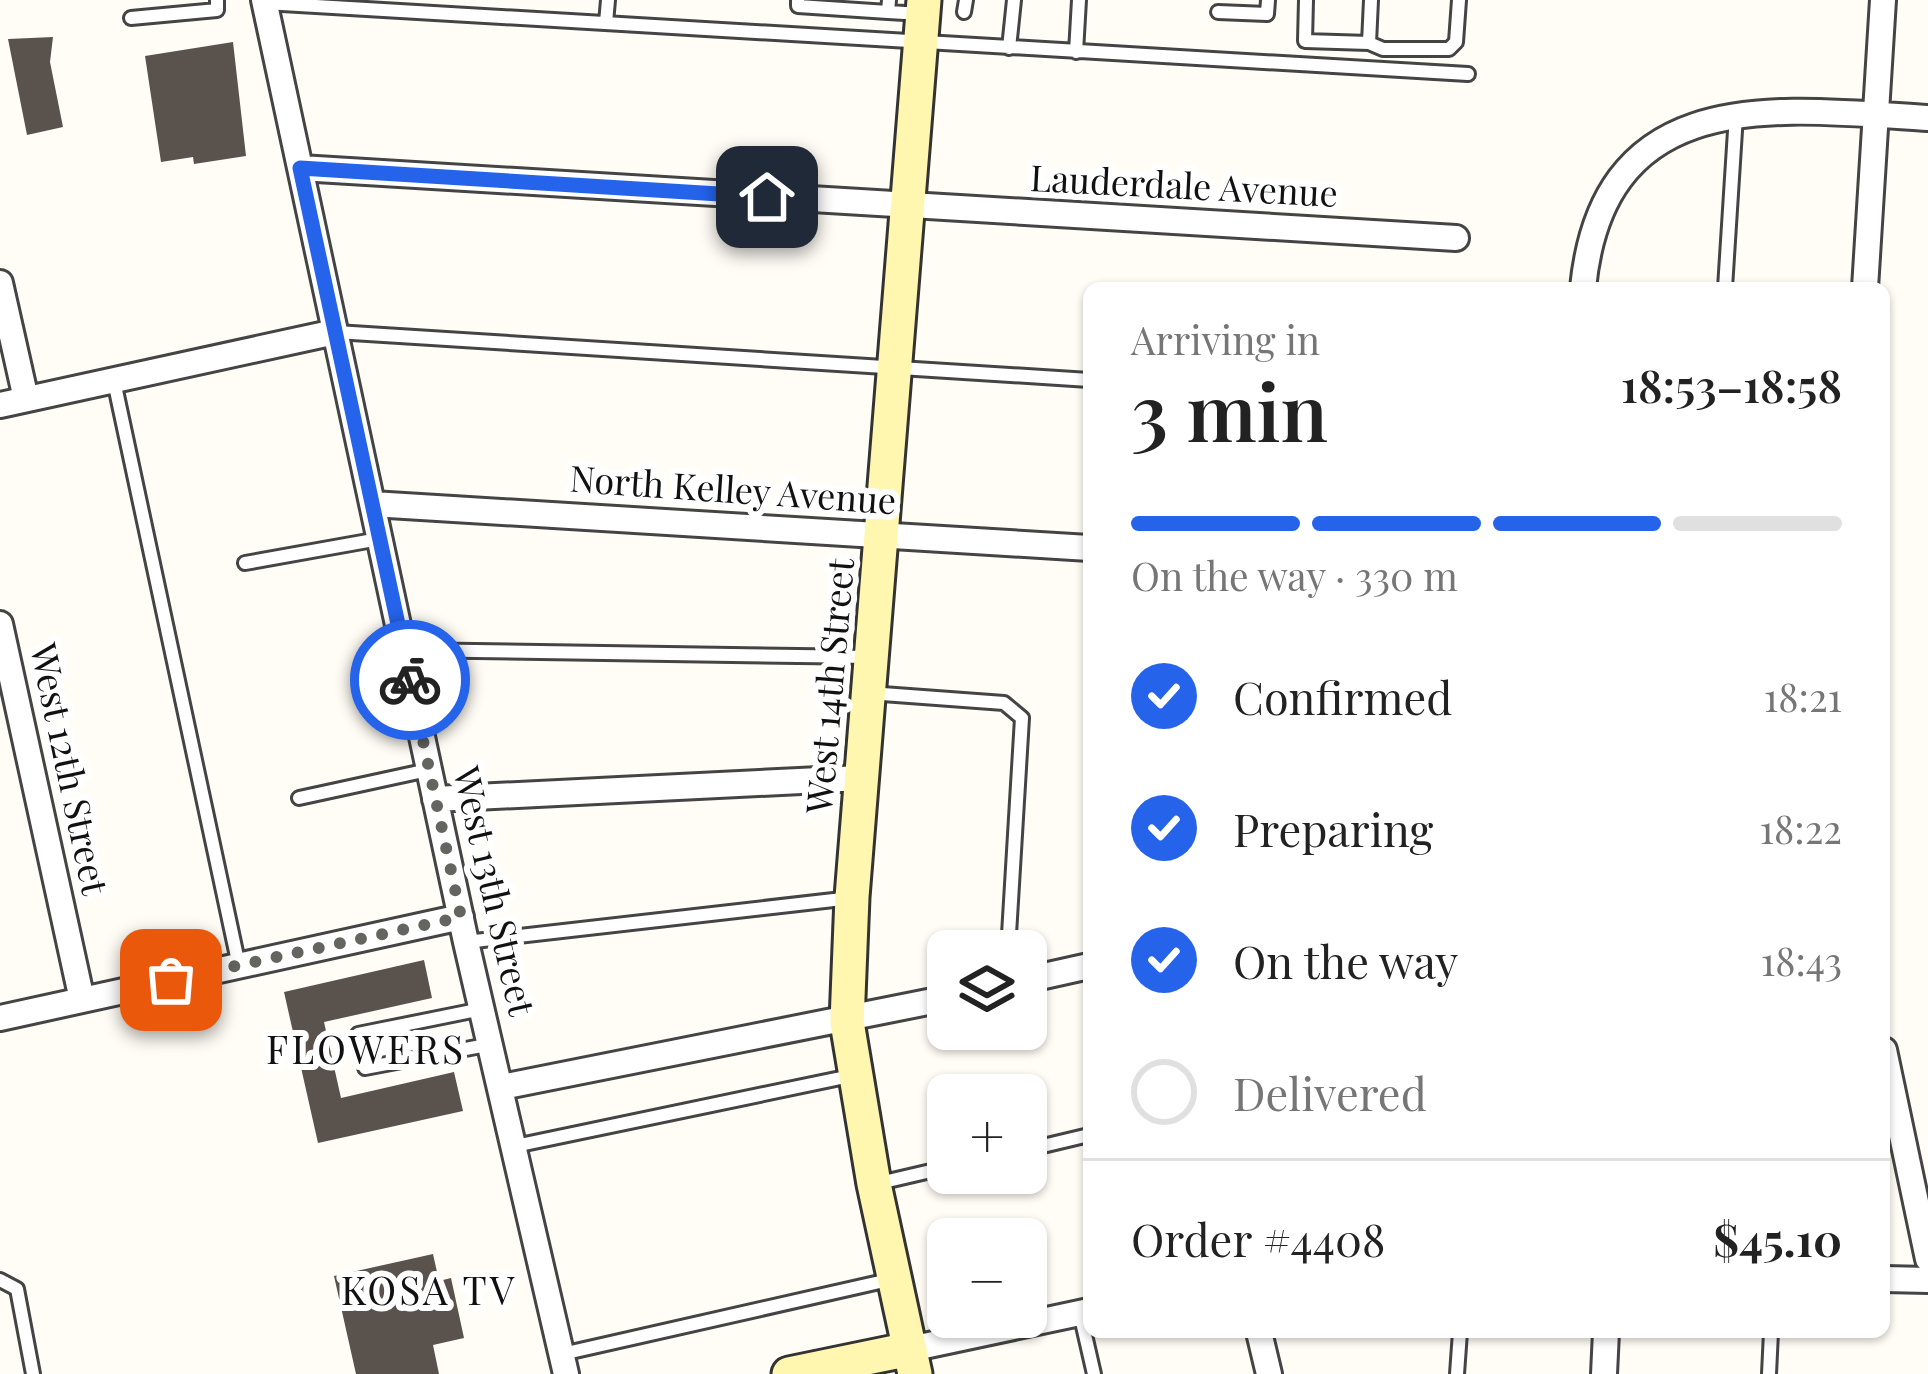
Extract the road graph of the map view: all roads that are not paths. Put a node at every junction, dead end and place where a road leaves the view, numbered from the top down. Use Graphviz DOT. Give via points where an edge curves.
graph roads {
  1 [pos="217,0"];
  2 [pos="531,0"];
  3 [pos="608,0"];
  4 [pos="798,0"];
  5 [pos="1014,0"];
  6 [pos="1078,0"];
  7 [pos="1268,0"];
  8 [pos="1306,0"];
  9 [pos="1371,0"];
  10 [pos="1460,0"];
  11 [pos="1883,0"];
  12 [pos="264,2"];
  13 [pos="884,6"];
  14 [pos="1219,12"];
  15 [pos="131,18"];
  16 [pos="922,18"];
  17 [pos="530,19"];
  18 [pos="606,23"];
  19 [pos="1369,43"];
  20 [pos="1010,48"];
  21 [pos="1076,52"];
  22 [pos="1468,74"];
  23 [pos="1736,113"];
  24 [pos="1875,115"];
  25 [pos="1928,118"];
  26 [pos="300,168"];
  27 [pos="907,206"];
  28 [pos="1456,238"];
  29 [pos="1584,282"];
  30 [pos="1725,282"];
  31 [pos="1864,282"];
  32 [pos="0,284"];
  33 [pos="335,332"];
  34 [pos="894,368"];
  35 [pos="113,380"];
  36 [pos="1083,380"];
  37 [pos="26,399"];
  38 [pos="0,405"];
  39 [pos="372,504"];
  40 [pos="881,535"];
  41 [pos="380,539"];
  42 [pos="1083,548"];
  43 [pos="245,563"];
  44 [pos="0,624"];
  45 [pos="404,650"];
  46 [pos="871,657"];
  47 [pos="868,693"];
  48 [pos="429,770"];
  49 [pos="861,778"];
  50 [pos="299,798"];
  51 [pos="435,799"];
  52 [pos="852,898"];
  53 [pos="464,930"];
  54 [pos="1009,930"];
  55 [pos="239,965"];
  56 [pos="1083,967"];
  57 [pos="1047,975"];
  58 [pos="82,1000"];
  59 [pos="927,1003"];
  60 [pos="483,1009"];
  61 [pos="0,1018"];
  62 [pos="847,1022"];
  63 [pos="491,1044"];
  64 [pos="856,1074"];
  65 [pos="1890,1078"];
  66 [pos="502,1087"];
  67 [pos="1083,1137"];
  68 [pos="1047,1145"];
  69 [pos="515,1146"];
  70 [pos="927,1172"];
  71 [pos="874,1184"];
  72 [pos="1928,1258"];
  73 [pos="895,1278"];
  74 [pos="1890,1279"];
  75 [pos="0,1280"];
  76 [pos="1928,1280"];
  77 [pos="1083,1313"];
  78 [pos="1089,1338"];
  79 [pos="1260,1338"];
  80 [pos="1460,1338"];
  81 [pos="1606,1338"];
  82 [pos="1771,1338"];
  83 [pos="912,1362"];
  84 [pos="564,1364"];
  85 [pos="34,1374"];
  86 [pos="789,1374"];
  87 [pos="1094,1374"];
  88 [pos="1268,1374"];
  89 [pos="1457,1374"];
  90 [pos="1604,1374"];
  91 [pos="1769,1374"];
  1 -- 15 [label="lane" via="217,10"];
  2 -- 17 [label="lane"];
  3 -- 18 [label="lane"];
  4 -- 13 [label="lane"];
  5 -- 20 [label="lane"];
  6 -- 21 [label="lane"];
  7 -- 14 [label="lane" via="1267,14"];
  8 -- 19 [label="lane" via="1305,40"];
  9 -- 19 [label="lane"];
  10 -- 19 [label="lane" via="1449,49"];
  11 -- 24 [label="street"];
  12 -- 17 [label="lane"];
  12 -- 26 [label="street, West 13th Street"];
  13 -- 16 [label="lane"];
  16 -- 18 [label="lane"];
  16 -- 20 [label="lane"];
  16 -- 27 [label="street, West 14th Street"];
  17 -- 18 [label="lane"];
  20 -- 21 [label="lane"];
  21 -- 22 [label="lane"];
  23 -- 24 [label="street"];
  23 -- 29 [label="street" via="1679,130 1624,172 1591,233"];
  23 -- 30 [label="lane"];
  24 -- 25 [label="street"];
  24 -- 31 [label="street"];
  26 -- 27 [label="street, Lauderdale Avenue"];
  26 -- 33 [label="street, West 13th Street"];
  27 -- 28 [label="street, Lauderdale Avenue"];
  27 -- 34 [label="street, West 14th Street"];
  32 -- 37 [label="street"];
  33 -- 34 [label="lane"];
  33 -- 35 [label="street"];
  33 -- 39 [label="street, West 13th Street"];
  34 -- 36 [label="lane"];
  34 -- 40 [label="street, West 14th Street"];
  35 -- 37 [label="street"];
  35 -- 55 [label="lane"];
  37 -- 38 [label="street"];
  39 -- 40 [label="street, North Kelley Avenue"];
  39 -- 41 [label="street, West 13th Street"];
  40 -- 42 [label="street, North Kelley Avenue"];
  40 -- 46 [label="street, West 14th Street"];
  41 -- 43 [label="lane"];
  41 -- 45 [label="street, West 13th Street"];
  44 -- 58 [label="street, West 12th Street"];
  45 -- 46 [label="lane"];
  45 -- 48 [label="street, West 13th Street"];
  46 -- 47 [label="street, West 14th Street"];
  47 -- 49 [label="street, West 14th Street"];
  47 -- 54 [label="lane" via="1004,703 1022,718"];
  48 -- 50 [label="lane"];
  48 -- 51 [label="street, West 13th Street"];
  49 -- 51 [label="street"];
  49 -- 52 [label="street, West 14th Street"];
  51 -- 53 [label="street, West 13th Street"];
  52 -- 53 [label="lane"];
  52 -- 62 [label="street, West 14th Street"];
  53 -- 55 [label="street"];
  53 -- 60 [label="street, West 13th Street"];
  55 -- 58 [label="street"];
  56 -- 57 [label="street"];
  58 -- 61 [label="street"];
  59 -- 62 [label="street"];
  60 -- 63 [label="street, West 13th Street"];
  60 -- 63 [label="lane" via="358,1034 364,1068"];
  62 -- 64 [label="street, West 14th Street"];
  62 -- 66 [label="street"];
  63 -- 66 [label="street, West 13th Street"];
  64 -- 69 [label="lane"];
  64 -- 71 [label="street, West 14th Street"];
  65 -- 72 [label="street"];
  66 -- 69 [label="street, West 13th Street"];
  67 -- 68 [label="lane"];
  69 -- 84 [label="street, West 13th Street"];
  70 -- 71 [label="lane"];
  71 -- 73 [label="street, West 14th Street"];
  73 -- 83 [label="street, West 14th Street"];
  73 -- 84 [label="lane"];
  74 -- 76 [label="street"];
  75 -- 85 [label="lane" via="17,1289"];
  77 -- 83 [label="street"];
  78 -- 87 [label="lane"];
  79 -- 88 [label="street"];
  80 -- 89 [label="lane"];
  81 -- 90 [label="street"];
  82 -- 91 [label="lane"];
  83 -- 86 [label="street"];
}
